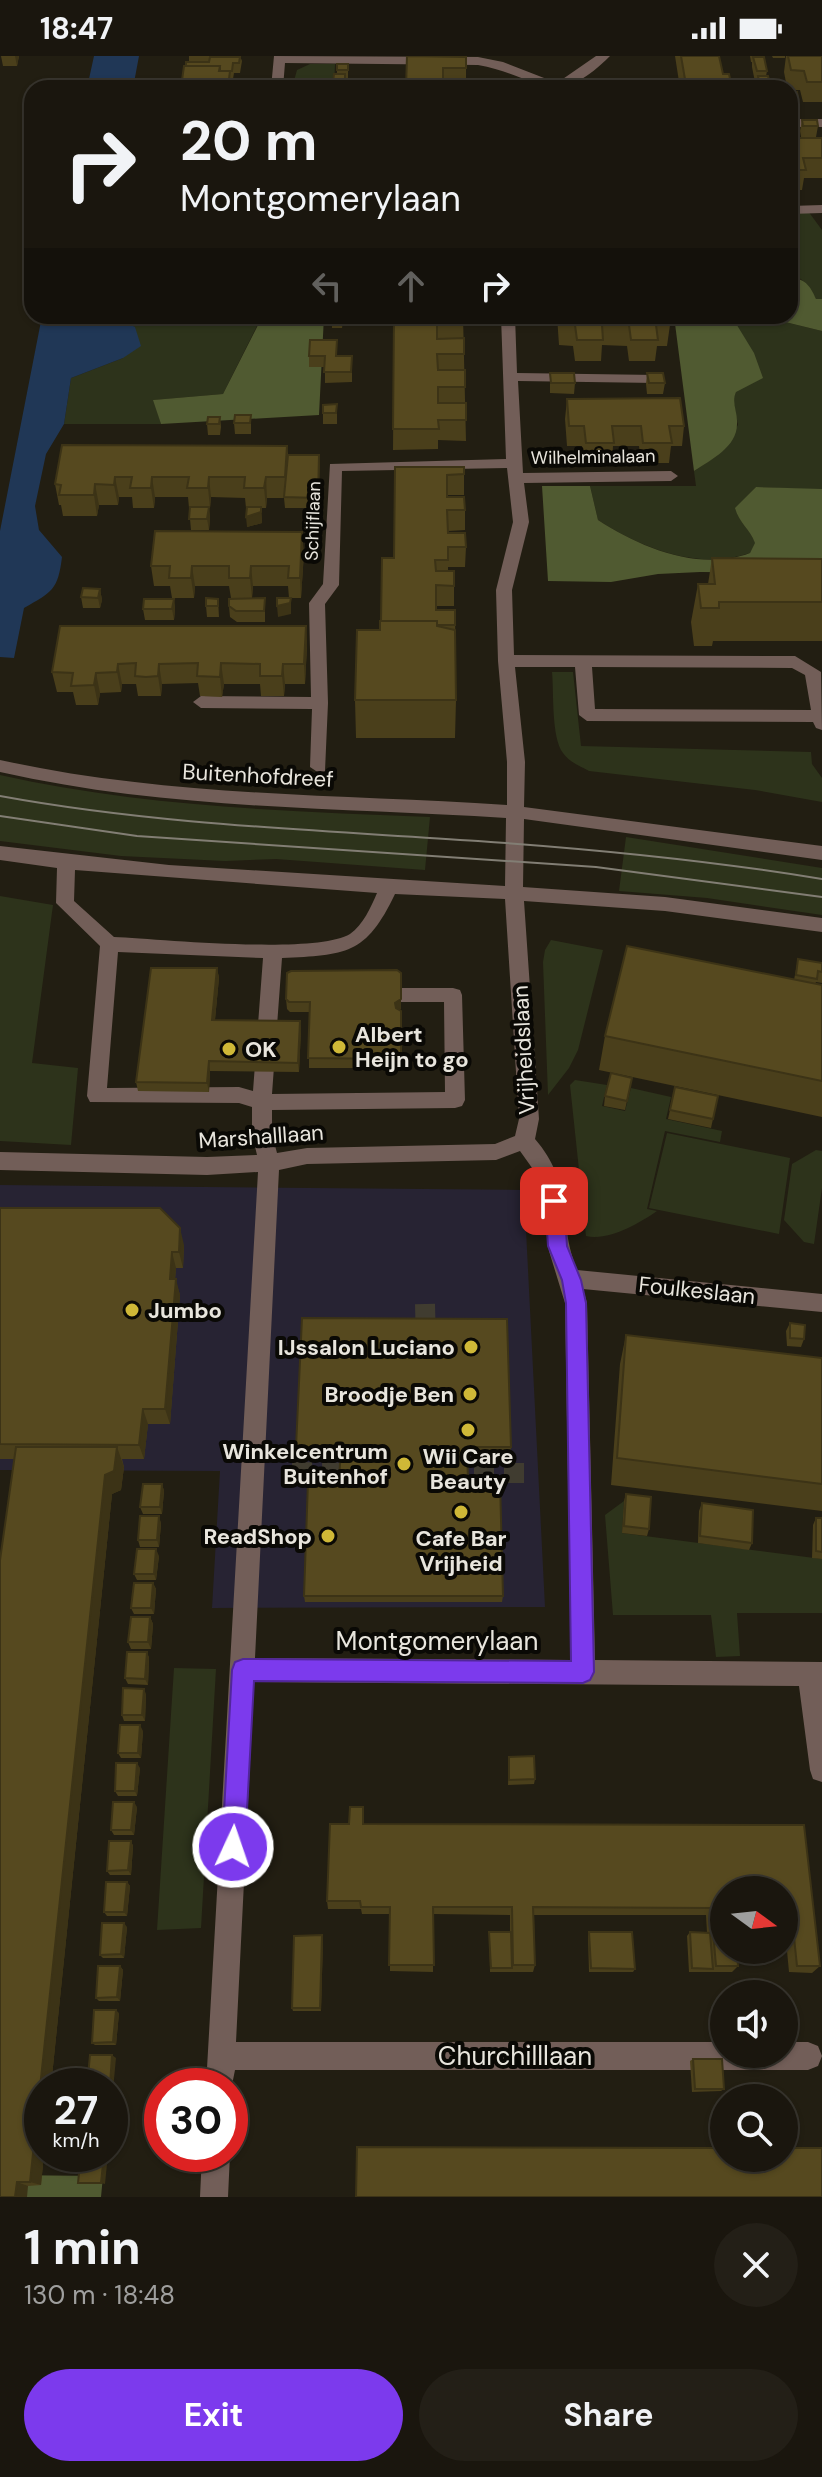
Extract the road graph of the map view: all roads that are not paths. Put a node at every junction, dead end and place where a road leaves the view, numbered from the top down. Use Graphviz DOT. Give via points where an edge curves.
graph roads {
  1 [pos="604,56"];
  2 [pos="280,58"];
  3 [pos="278,80"];
  4 [pos="537,80"];
  5 [pos="570,80"];
  6 [pos="798,123"];
  7 [pos="822,123"];
  8 [pos="822,209"];
  9 [pos="798,210"];
  10 [pos="508,324"];
  11 [pos="511,377"];
  12 [pos="657,379"];
  13 [pos="515,471"];
  14 [pos="671,476"];
  15 [pos="506,661"];
  16 [pos="583,661"];
  17 [pos="201,702"];
  18 [pos="320,703"];
  19 [pos="821,720"];
  20 [pos="0,766"];
  21 [pos="319,767"];
  22 [pos="515,812"];
  23 [pos="0,853"];
  24 [pos="822,853"];
  25 [pos="66,863"];
  26 [pos="389,887"];
  27 [pos="514,894"];
  28 [pos="822,925"];
  29 [pos="109,944"];
  30 [pos="273,950"];
  31 [pos="359,995"];
  32 [pos="262,1102"];
  33 [pos="524,1141"];
  34 [pos="0,1161"];
  35 [pos="269,1163"];
  36 [pos="571,1280"];
  37 [pos="822,1303"];
  38 [pos="243,1670"];
  39 [pos="583,1672"];
  40 [pos="816,1674"];
  41 [pos="822,1770"];
  42 [pos="222,2056"];
  43 [pos="808,2056"];
  44 [pos="221,2068"];
  45 [pos="215,2172"];
  46 [pos="214,2197"];
  1 -- 5 [label="street"];
  2 -- 3 [label="street"];
  2 -- 4 [label="street" via="478,61"];
  6 -- 7 [label="street"];
  8 -- 9 [label="street"];
  10 -- 11 [label="street, Wilhelminalaan"];
  11 -- 12 [label="street"];
  11 -- 13 [label="street, Wilhelminalaan"];
  13 -- 14 [label="street, Wilhelminalaan"];
  13 -- 15 [label="street, Wilhelminalaan" via="521,522 504,590"];
  13 -- 18 [label="street, Schijflaan" via="335,467 331,585 317,603"];
  15 -- 16 [label="street"];
  15 -- 22 [label="street, Wilhelminalaan"];
  16 -- 19 [label="street" via="795,662 813,672"];
  16 -- 19 [label="street" via="587,715"];
  17 -- 18 [label="street"];
  18 -- 21 [label="street, Schijflaan"];
  20 -- 22 [label="street, Buitenhofdreef" via="163,794"];
  22 -- 24 [label="street, Buitenhofdreef"];
  22 -- 27 [label="street"];
  23 -- 25 [label="street"];
  25 -- 26 [label="street"];
  25 -- 29 [label="street" via="65,903"];
  26 -- 27 [label="street"];
  26 -- 30 [label="street" via="373,921 355,940 335,948"];
  27 -- 28 [label="street" via="651,903"];
  27 -- 33 [label="street, Vrijheidslaan" via="529,1119"];
  29 -- 30 [label="street"];
  29 -- 32 [label="street" via="97,1096 239,1095"];
  30 -- 32 [label="street" via="278,996"];
  31 -- 32 [label="street" via="453,995 455,1100"];
  32 -- 35 [label="street"];
  33 -- 35 [label="street, Marshalllaan" via="496,1152 307,1156"];
  33 -- 36 [label="street, Vrijheidslaan" via="552,1179 558,1246"];
  34 -- 35 [label="street, Marshalllaan"];
  35 -- 38 [label="street"];
  36 -- 37 [label="street, Foulkeslaan"];
  36 -- 39 [label="street, Vrijheidslaan" via="576,1303"];
  38 -- 39 [label="street, Montgomerylaan"];
  38 -- 42 [label="street"];
  39 -- 40 [label="street, Montgomerylaan"];
  40 -- 41 [label="street"];
  42 -- 43 [label="street, Churchilllaan"];
  42 -- 44 [label="street"];
  45 -- 46 [label="street"];
}
